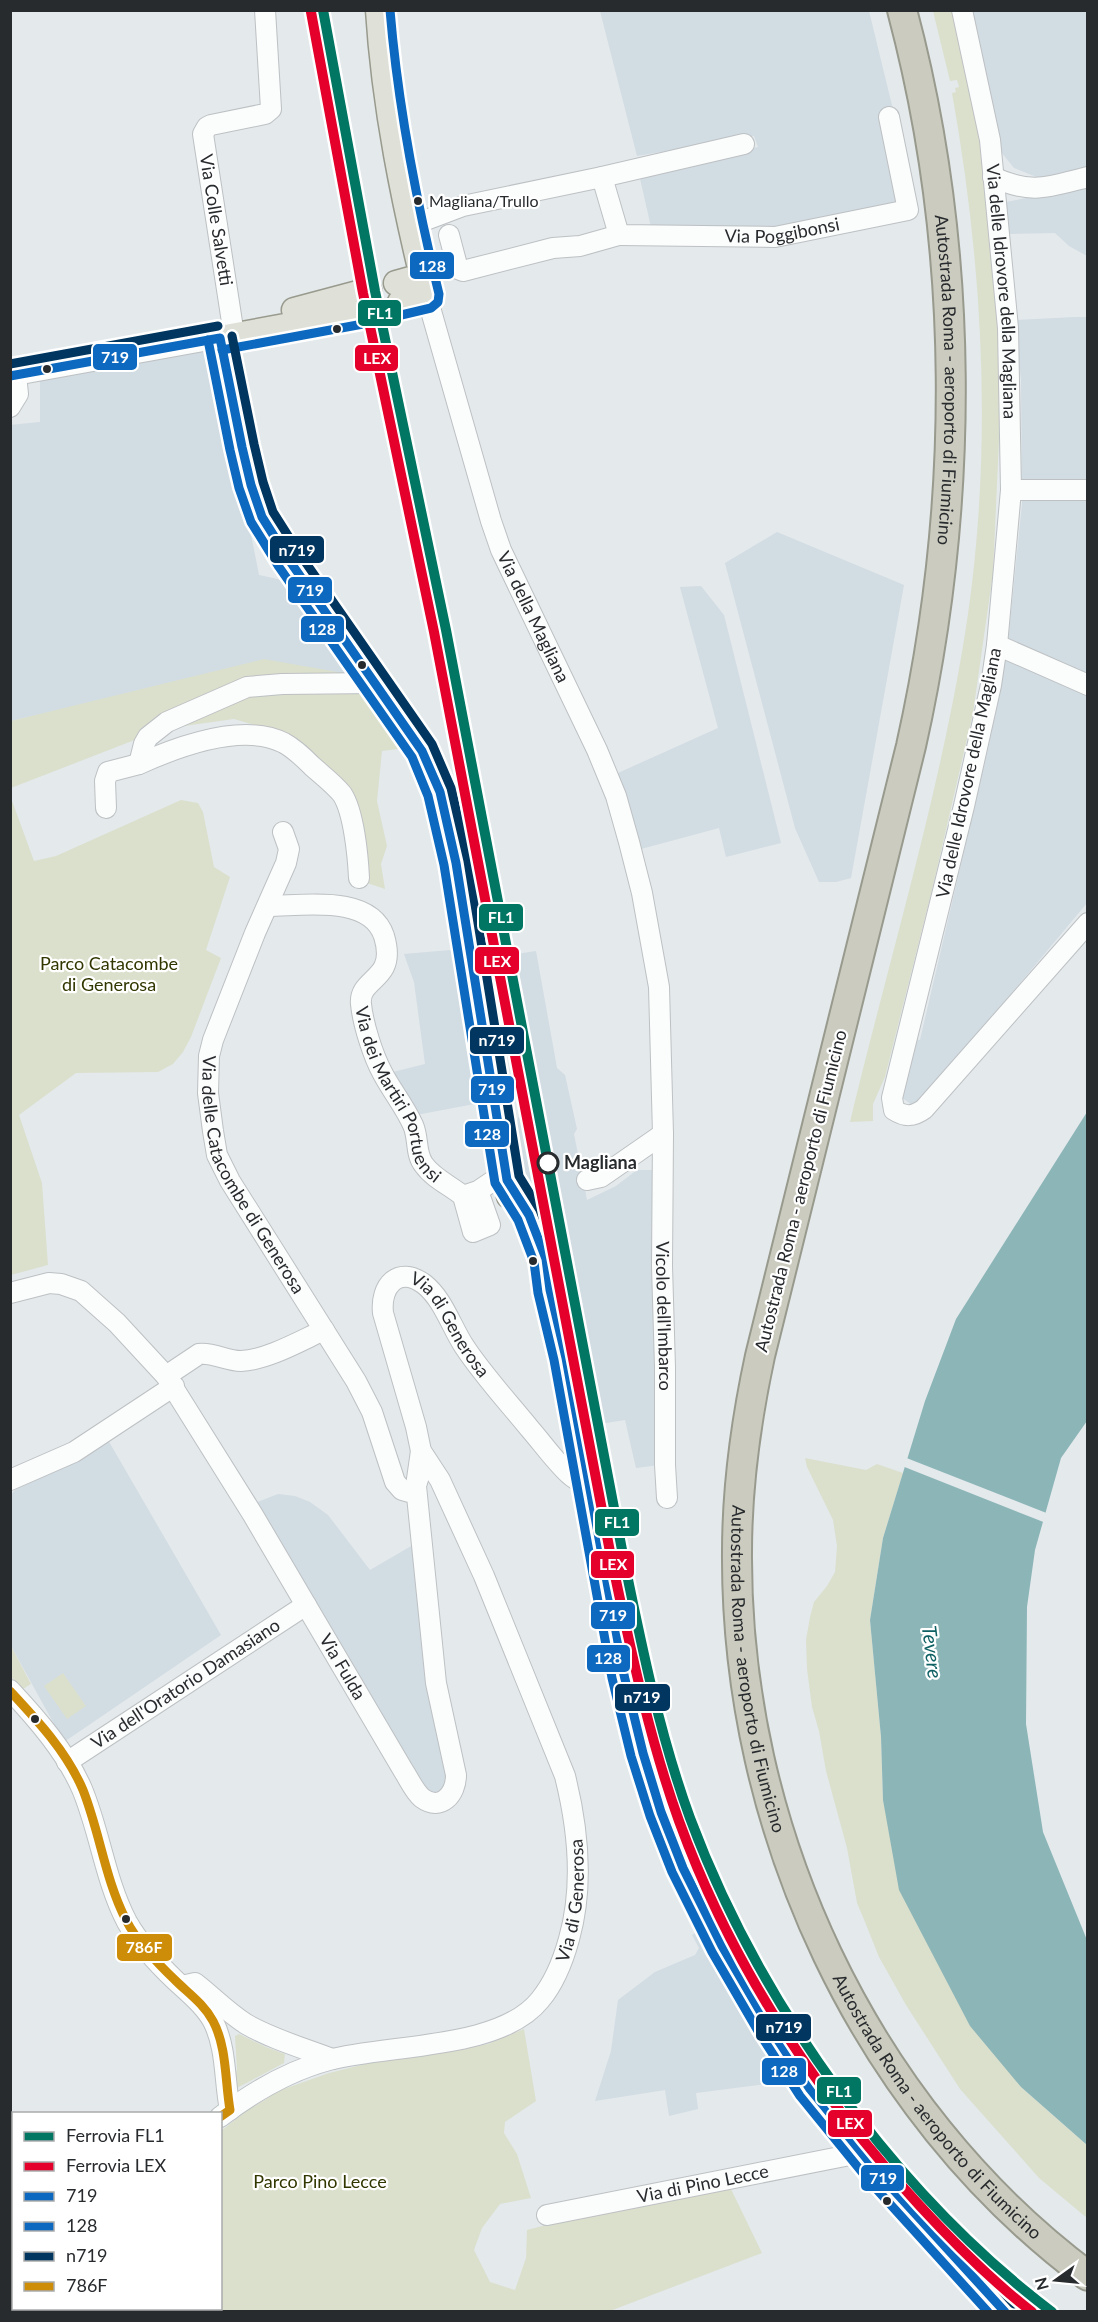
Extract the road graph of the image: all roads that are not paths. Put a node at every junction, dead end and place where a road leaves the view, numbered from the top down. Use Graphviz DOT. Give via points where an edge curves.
graph roads {
  1 [pos="265,10"];
  2 [pos="378,10"];
  3 [pos="902,10"];
  4 [pos="920,10"];
  5 [pos="962,10"];
  6 [pos="889,117"];
  7 [pos="744,144"];
  8 [pos="602,177"];
  9 [pos="993,177"];
  10 [pos="1088,177"];
  11 [pos="410,226"];
  12 [pos="449,235"];
  13 [pos="619,236"];
  14 [pos="424,287"];
  15 [pos="398,293"];
  16 [pos="371,300"];
  17 [pos="227,336"];
  18 [pos="13,375"];
  19 [pos="10,407"];
  20 [pos="1011,490"];
  21 [pos="1088,490"];
  22 [pos="997,645"];
  23 [pos="375,683"];
  24 [pos="1088,685"];
  25 [pos="139,764"];
  26 [pos="106,808"];
  27 [pos="283,832"];
  28 [pos="359,878"];
  29 [pos="268,906"];
  30 [pos="1088,923"];
  31 [pos="663,1134"];
  32 [pos="507,1176"];
  33 [pos="587,1180"];
  34 [pos="10,1293"];
  35 [pos="324,1330"];
  36 [pos="170,1381"];
  37 [pos="421,1451"];
  38 [pos="437,1474"];
  39 [pos="10,1480"];
  40 [pos="416,1485"];
  41 [pos="589,1486"];
  42 [pos="749,1490"];
  43 [pos="667,1498"];
  44 [pos="306,1605"];
  45 [pos="10,1689"];
  46 [pos="67,1762"];
  47 [pos="817,1911"];
  48 [pos="181,1986"];
  49 [pos="332,2059"];
  50 [pos="225,2113"];
  51 [pos="860,2153"];
  52 [pos="547,2215"];
  53 [pos="1088,2255"];
  54 [pos="1088,2276"];
  55 [pos="1005,2312"];
  1 -- 17 [label="street, Via Colle Salvetti" via="271,109 265,114 211,125 203,134"];
  2 -- 11 [label="main road, Via della Magliana" via="385,81"];
  3 -- 42 [label="highway, Autostrada Roma - aeroporto di Fiumicino" via="928,132 948,299 951,436 943,560 916,726 760,1356 751,1400"];
  4 -- 42 [label="highway, Autostrada Roma - aeroporto di Fiumicino" via="950,158 966,302 969,404 963,538 953,624 934,728 777,1360"];
  5 -- 9 [label="street, Via delle Idrovore della Magliana" via="986,115"];
  6 -- 13 [label="street, Via Poggibonsi" via="908,210 775,237"];
  7 -- 8 [label="street"];
  8 -- 11 [label="street" via="463,206"];
  8 -- 13 [label="street"];
  9 -- 10 [label="street" via="1032,189"];
  9 -- 20 [label="street, Via delle Idrovore della Magliana" via="1008,328"];
  11 -- 14 [label="main road, Via della Magliana"];
  12 -- 13 [label="street" via="458,269 463,271"];
  14 -- 15 [label="main road"];
  14 -- 31 [label="street, Via della Magliana" via="501,550 616,796 642,893 659,987"];
  16 -- 17 [label="main road"];
  17 -- 18 [label="street"];
  17 -- 23 [label="main road" via="242,447 262,517"];
  18 -- 19 [label="street" via="18,394"];
  20 -- 21 [label="street"];
  20 -- 22 [label="street, Via delle Idrovore della Magliana"];
  22 -- 24 [label="street"];
  22 -- 30 [label="street, Via delle Idrovore della Magliana" via="964,806 892,1098 894,1110 915,1116 924,1109"];
  23 -- 25 [label="street" via="246,687 167,722 148,737"];
  23 -- 32 [label="main road" via="426,757 445,815"];
  25 -- 26 [label="street" via="108,772"];
  25 -- 28 [label="street" via="212,738 254,735 281,742 295,750 343,795 356,838"];
  27 -- 29 [label="street, Via delle Catacombe di Generosa" via="289,844 288,856"];
  29 -- 32 [label="street, Via dei Martiri Portuensi" via="339,905 374,918 387,944 387,956 385,966 368,984 360,1002 382,1072 414,1127 421,1161 429,1170 470,1193"];
  29 -- 35 [label="street, Via delle Catacombe di Generosa" via="213,1040 208,1064 209,1104 220,1162"];
  31 -- 33 [label="street" via="601,1177"];
  31 -- 43 [label="street, Vicolo dell'Imbarco"];
  32 -- 41 [label="main road" via="524,1205 546,1259"];
  34 -- 36 [label="street, Via Fulda" via="49,1283 81,1291 117,1323"];
  35 -- 36 [label="street" via="257,1358 238,1361 199,1354"];
  35 -- 40 [label="street, Via delle Catacombe di Generosa" via="365,1396 395,1482 406,1492 413,1491"];
  36 -- 39 [label="street" via="74,1452"];
  36 -- 44 [label="street, Via Fulda"];
  37 -- 38 [label="street, Via di Generosa"];
  37 -- 40 [label="street, Via Fulda"];
  37 -- 41 [label="street, Via di Generosa" via="382,1303 386,1290 404,1277 428,1288 472,1357 516,1412 568,1473"];
  38 -- 40 [label="street" via="424,1469"];
  38 -- 49 [label="street, Via di Generosa" via="484,1576 559,1759 569,1794 577,1858 572,1928 553,1981 539,2002 502,2028 475,2036"];
  40 -- 44 [label="street, Via Fulda" via="436,1683 456,1768 455,1788 447,1799 430,1802 417,1791"];
  41 -- 51 [label="main road" via="632,1713 655,1793 683,1868 768,2025 810,2089"];
  42 -- 47 [label="highway, Autostrada Roma - aeroporto di Fiumicino" via="760,1657 770,1719 784,1789"];
  44 -- 46 [label="street, Via dell'Oratorio Damasiano"];
  45 -- 46 [label="street"];
  46 -- 48 [label="street" via="84,1796 114,1894 127,1921 150,1954"];
  47 -- 53 [label="highway, Autostrada Roma - aeroporto di Fiumicino" via="931,2091 1001,2175"];
  47 -- 54 [label="highway, Autostrada Roma - aeroporto di Fiumicino" via="836,1972 890,2065 928,2118 987,2188"];
  48 -- 49 [label="street" via="195,1983 230,2013 262,2033"];
  48 -- 50 [label="street" via="209,2014 218,2032 224,2056"];
  49 -- 50 [label="street, Via di Generosa" via="280,2078"];
  51 -- 52 [label="street, Via di Pino Lecce"];
  51 -- 55 [label="main road"];
}
